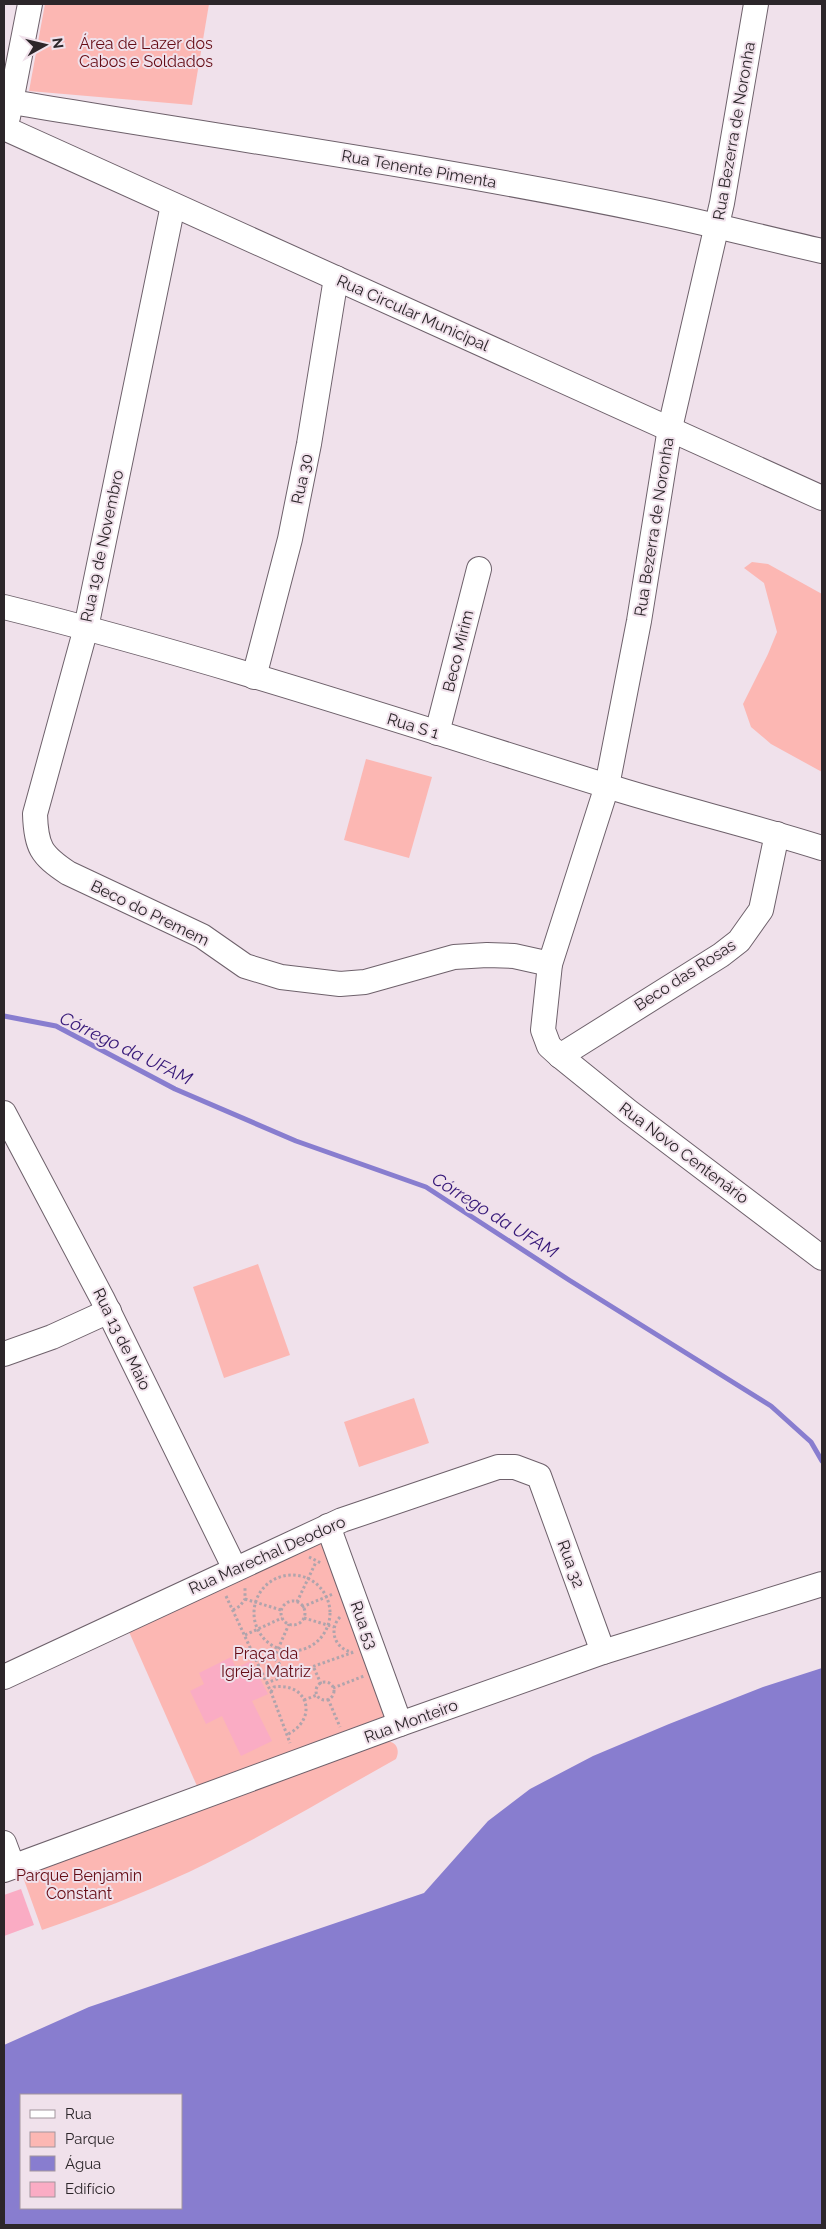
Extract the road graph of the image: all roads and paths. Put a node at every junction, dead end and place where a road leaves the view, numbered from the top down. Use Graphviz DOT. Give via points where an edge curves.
graph roads {
  1 [pos="30,4"];
  2 [pos="756,4"];
  3 [pos="12,102"];
  4 [pos="4,132"];
  5 [pos="174,204"];
  6 [pos="717,228"];
  7 [pos="822,251"];
  8 [pos="336,278"];
  9 [pos="670,428"];
  10 [pos="822,498"];
  11 [pos="479,569"];
  12 [pos="4,607"];
  13 [pos="86,628"];
  14 [pos="254,677"];
  15 [pos="437,733"];
  16 [pos="607,786"];
  17 [pos="777,834"];
  18 [pos="822,848"];
  19 [pos="68,873"];
  20 [pos="550,964"];
  21 [pos="554,1051"];
  22 [pos="4,1113"];
  23 [pos="822,1258"];
  24 [pos="109,1311"];
  25 [pos="4,1354"];
  26 [pos="539,1476"];
  27 [pos="328,1526"];
  28 [pos="316,1562"];
  29 [pos="226,1573"];
  30 [pos="308,1579"];
  31 [pos="822,1584"];
  32 [pos="351,1588"];
  33 [pos="327,1596"];
  34 [pos="245,1599"];
  35 [pos="256,1602"];
  36 [pos="297,1602"];
  37 [pos="302,1607"];
  38 [pos="281,1610"];
  39 [pos="282,1618"];
  40 [pos="303,1618"];
  41 [pos="289,1624"];
  42 [pos="328,1625"];
  43 [pos="334,1627"];
  44 [pos="258,1629"];
  45 [pos="245,1636"];
  46 [pos="372,1646"];
  47 [pos="278,1648"];
  48 [pos="602,1652"];
  49 [pos="274,1658"];
  50 [pos="255,1660"];
  51 [pos="314,1668"];
  52 [pos="381,1670"];
  53 [pos="4,1677"];
  54 [pos="283,1677"];
  55 [pos="266,1683"];
  56 [pos="321,1684"];
  57 [pos="333,1688"];
  58 [pos="271,1692"];
  59 [pos="317,1695"];
  60 [pos="328,1699"];
  61 [pos="304,1700"];
  62 [pos="400,1724"];
  63 [pos="286,1735"];
  64 [pos="347,1744"];
  65 [pos="300,1761"];
  66 [pos="4,1843"];
  67 [pos="8,1869"];
  1 -- 3 [label="street"];
  2 -- 6 [label="street, Rua Bezerra de Noronha"];
  3 -- 4 [label="street"];
  3 -- 6 [label="street, Rua Tenente Pimenta" via="448,174 650,211"];
  4 -- 5 [label="street, Rua Circular Municipal"];
  5 -- 8 [label="street, Rua Circular Municipal"];
  5 -- 13 [label="street, Rua 19 de Novembro"];
  6 -- 7 [label="street, Rua Tenente Pimenta"];
  6 -- 9 [label="street, Rua Bezerra de Noronha"];
  8 -- 9 [label="street, Rua Circular Municipal"];
  8 -- 14 [label="street, Rua 30" via="310,444 290,539"];
  9 -- 10 [label="street, Rua Circular Municipal"];
  9 -- 16 [label="street, Rua Bezerra de Noronha" via="639,621"];
  11 -- 15 [label="street, Beco Mirim"];
  12 -- 13 [label="street, Rua S 1"];
  13 -- 14 [label="street, Rua S 1"];
  13 -- 19 [label="street, Rua 19 de Novembro" via="35,814 35,837 41,851"];
  14 -- 15 [label="street, Rua S 1"];
  15 -- 16 [label="street, Rua S 1"];
  16 -- 17 [label="street, Rua S 1"];
  16 -- 20 [label="street, Rua Bezerra de Noronha"];
  17 -- 18 [label="street, Rua S 1"];
  17 -- 21 [label="street, Beco das Rosas" via="761,910 740,941"];
  19 -- 20 [label="street, Beco do Premem" via="202,936 245,966 281,976 340,984 365,982 454,957 487,955 514,956"];
  20 -- 21 [label="street, Rua Bezerra de Noronha" via="543,1030"];
  21 -- 23 [label="street, Rua Novo Centenário"];
  22 -- 24 [label="street, Rua 13 de Maio"];
  24 -- 25 [label="street"];
  24 -- 29 [label="street, Rua 13 de Maio"];
  26 -- 27 [label="street, Rua Marechal Deodoro" via="515,1467 498,1467"];
  26 -- 48 [label="street, Rua 32"];
  27 -- 29 [label="street, Rua Marechal Deodoro"];
  27 -- 32 [label="street, Rua 53"];
  28 -- 30 [label="path"];
  29 -- 45 [label="path"];
  29 -- 53 [label="street, Rua Marechal Deodoro"];
  30 -- 33 [label="path" via="318,1584"];
  30 -- 35 [label="path" via="297,1576 280,1578 264,1588"];
  30 -- 36 [label="path"];
  31 -- 48 [label="street, Rua Monteiro"];
  32 -- 33 [label="path"];
  32 -- 46 [label="street, Rua 53"];
  33 -- 37 [label="path"];
  33 -- 42 [label="path"];
  34 -- 35 [label="path"];
  35 -- 38 [label="path"];
  35 -- 44 [label="path" via="254,1617"];
  36 -- 37 [label="path"];
  36 -- 38 [label="path" via="286,1604"];
  37 -- 40 [label="path" via="305,1612"];
  38 -- 39 [label="path"];
  39 -- 41 [label="path"];
  39 -- 44 [label="path"];
  40 -- 41 [label="path" via="299,1623"];
  40 -- 42 [label="path"];
  41 -- 47 [label="path"];
  42 -- 43 [label="path"];
  42 -- 47 [label="path" via="320,1639 307,1648 293,1651"];
  44 -- 45 [label="path"];
  44 -- 47 [label="path"];
  45 -- 50 [label="path"];
  46 -- 51 [label="path"];
  46 -- 52 [label="street, Rua 53"];
  47 -- 49 [label="path"];
  48 -- 62 [label="street, Rua Monteiro"];
  49 -- 50 [label="path" via="269,1656"];
  49 -- 54 [label="path" via="280,1664"];
  50 -- 55 [label="path"];
  51 -- 54 [label="path"];
  51 -- 56 [label="path"];
  52 -- 57 [label="path"];
  52 -- 62 [label="street, Rua 53"];
  54 -- 55 [label="path"];
  55 -- 58 [label="path"];
  56 -- 57 [label="path" via="329,1684"];
  56 -- 59 [label="path" via="316,1690"];
  57 -- 60 [label="path"];
  58 -- 61 [label="path" via="274,1687 291,1687 300,1692"];
  58 -- 63 [label="path"];
  59 -- 60 [label="path" via="323,1700"];
  59 -- 61 [label="path"];
  60 -- 64 [label="path"];
  61 -- 63 [label="path" via="306,1713 303,1724"];
  62 -- 64 [label="street, Rua Monteiro"];
  63 -- 65 [label="path"];
  64 -- 65 [label="street, Rua Monteiro"];
  65 -- 67 [label="street, Rua Monteiro"];
  66 -- 67 [label="street"];
}
